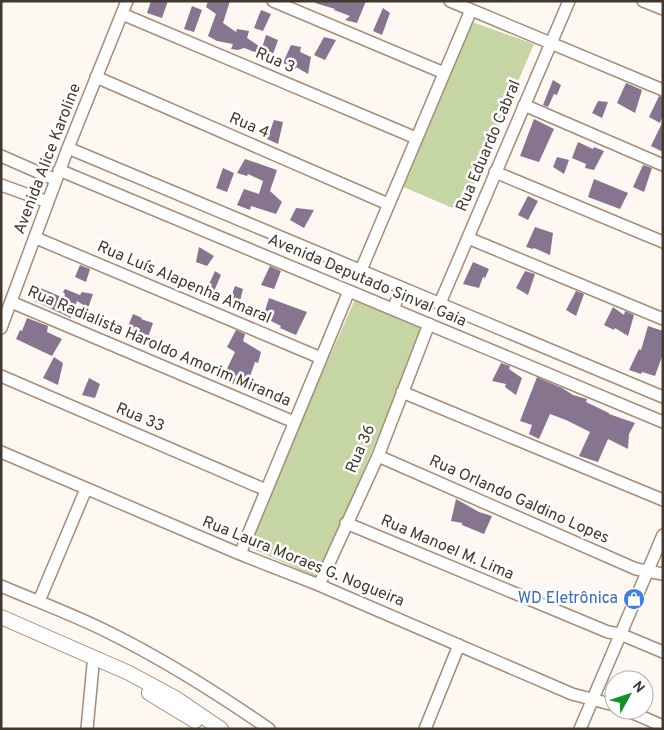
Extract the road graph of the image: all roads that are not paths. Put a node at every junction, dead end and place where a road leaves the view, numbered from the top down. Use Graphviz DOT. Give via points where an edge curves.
graph roads {
  1 [pos="127,1"];
  2 [pos="273,1"];
  3 [pos="450,1"];
  4 [pos="569,1"];
  5 [pos="644,1"];
  6 [pos="663,9"];
  7 [pos="471,10"];
  8 [pos="122,14"];
  9 [pos="550,42"];
  10 [pos="444,73"];
  11 [pos="96,77"];
  12 [pos="663,90"];
  13 [pos="524,105"];
  14 [pos="416,138"];
  15 [pos="68,148"];
  16 [pos="1,156"];
  17 [pos="663,165"];
  18 [pos="495,172"];
  19 [pos="57,175"];
  20 [pos="1,185"];
  21 [pos="48,202"];
  22 [pos="388,204"];
  23 [pos="36,238"];
  24 [pos="468,238"];
  25 [pos="663,242"];
  26 [pos="361,270"];
  27 [pos="402,288"];
  28 [pos="350,291"];
  29 [pos="12,302"];
  30 [pos="440,303"];
  31 [pos="393,309"];
  32 [pos="663,319"];
  33 [pos="429,324"];
  34 [pos="1,328"];
  35 [pos="321,358"];
  36 [pos="1,376"];
  37 [pos="402,392"];
  38 [pos="663,396"];
  39 [pos="294,422"];
  40 [pos="663,422"];
  41 [pos="1,452"];
  42 [pos="378,456"];
  43 [pos="86,489"];
  44 [pos="266,490"];
  45 [pos="663,500"];
  46 [pos="346,523"];
  47 [pos="663,535"];
  48 [pos="240,554"];
  49 [pos="648,570"];
  50 [pos="663,574"];
  51 [pos="319,585"];
  52 [pos="1,586"];
  53 [pos="39,601"];
  54 [pos="1,617"];
  55 [pos="1,625"];
  56 [pos="620,634"];
  57 [pos="459,645"];
  58 [pos="663,652"];
  59 [pos="94,665"];
  60 [pos="592,698"];
  61 [pos="604,702"];
  62 [pos="649,720"];
  63 [pos="663,726"];
  64 [pos="87,729"];
  65 [pos="207,729"];
  66 [pos="221,729"];
  67 [pos="269,729"];
  68 [pos="425,729"];
  69 [pos="580,729"];
  1 -- 8 [label="street, Avenida Alice Karoline"];
  2 -- 10 [label="street"];
  3 -- 7 [label="street"];
  4 -- 9 [label="street, Rua Eduardo Cabral"];
  5 -- 6 [label="street"];
  7 -- 9 [label="street"];
  7 -- 10 [label="street"];
  8 -- 11 [label="street, Avenida Alice Karoline"];
  8 -- 14 [label="street, Rua 3"];
  9 -- 12 [label="street"];
  9 -- 13 [label="street, Rua Eduardo Cabral"];
  10 -- 14 [label="street"];
  11 -- 15 [label="street, Avenida Alice Karoline"];
  11 -- 22 [label="street, Rua 4"];
  13 -- 17 [label="street"];
  13 -- 18 [label="street, Rua Eduardo Cabral"];
  14 -- 22 [label="street"];
  15 -- 19 [label="street, Avenida Alice Karoline"];
  15 -- 26 [label="street, Avenida Deputado Sinval Gaia"];
  16 -- 19 [label="street, Avenida Deputado Sinval Gaia"];
  18 -- 24 [label="street, Rua Eduardo Cabral"];
  18 -- 25 [label="street"];
  19 -- 21 [label="street, Avenida Alice Karoline"];
  19 -- 28 [label="street, Avenida Deputado Sinval Gaia"];
  20 -- 21 [label="street"];
  21 -- 23 [label="street, Avenida Alice Karoline"];
  22 -- 26 [label="street"];
  23 -- 29 [label="street, Avenida Alice Karoline"];
  23 -- 35 [label="street, Rua Luís Alapenha Amaral"];
  24 -- 30 [label="street, Rua Eduardo Cabral"];
  24 -- 32 [label="street"];
  26 -- 27 [label="street, Avenida Deputado Sinval Gaia"];
  27 -- 30 [label="street, Avenida Deputado Sinval Gaia"];
  27 -- 31 [label="street"];
  28 -- 31 [label="street, Avenida Deputado Sinval Gaia"];
  28 -- 35 [label="street"];
  29 -- 34 [label="street, Avenida Alice Karoline"];
  29 -- 39 [label="street, Rua Radialista Haroldo Amorim Miranda"];
  30 -- 38 [label="street, Avenida Deputado Sinval Gaia"];
  31 -- 33 [label="street, Avenida Deputado Sinval Gaia"];
  33 -- 37 [label="street, Rua 36"];
  33 -- 40 [label="street, Avenida Deputado Sinval Gaia"];
  35 -- 39 [label="street"];
  36 -- 44 [label="street, Rua 33"];
  37 -- 42 [label="street, Rua 36"];
  37 -- 45 [label="street"];
  39 -- 44 [label="street"];
  41 -- 43 [label="street, Rua Laura Moraes G. Nogueira"];
  42 -- 46 [label="street, Rua 36"];
  42 -- 49 [label="street, Rua Orlando Galdino Lopes" via="636,569"];
  43 -- 48 [label="street, Rua Laura Moraes G. Nogueira"];
  43 -- 53 [label="street"];
  44 -- 48 [label="street"];
  46 -- 51 [label="street, Rua 36"];
  46 -- 56 [label="street, Rua Manoel M. Lima" via="608,632"];
  47 -- 49 [label="street"];
  48 -- 51 [label="street, Rua Laura Moraes G. Nogueira"];
  49 -- 50 [label="street, Rua Orlando Galdino Lopes"];
  49 -- 56 [label="street"];
  51 -- 57 [label="street, Rua Laura Moraes G. Nogueira"];
  52 -- 53 [label="street"];
  53 -- 67 [label="street" via="148,653"];
  54 -- 66 [label="main road" via="129,672 178,699"];
  55 -- 59 [label="main road"];
  56 -- 58 [label="street, Rua Manoel M. Lima"];
  56 -- 60 [label="street"];
  57 -- 60 [label="street, Rua Laura Moraes G. Nogueira" via="572,694"];
  57 -- 68 [label="street"];
  59 -- 64 [label="street"];
  59 -- 65 [label="main road" via="142,689"];
  60 -- 61 [label="street, Rua Laura Moraes G. Nogueira"];
  60 -- 69 [label="street"];
  62 -- 63 [label="street"];
}
